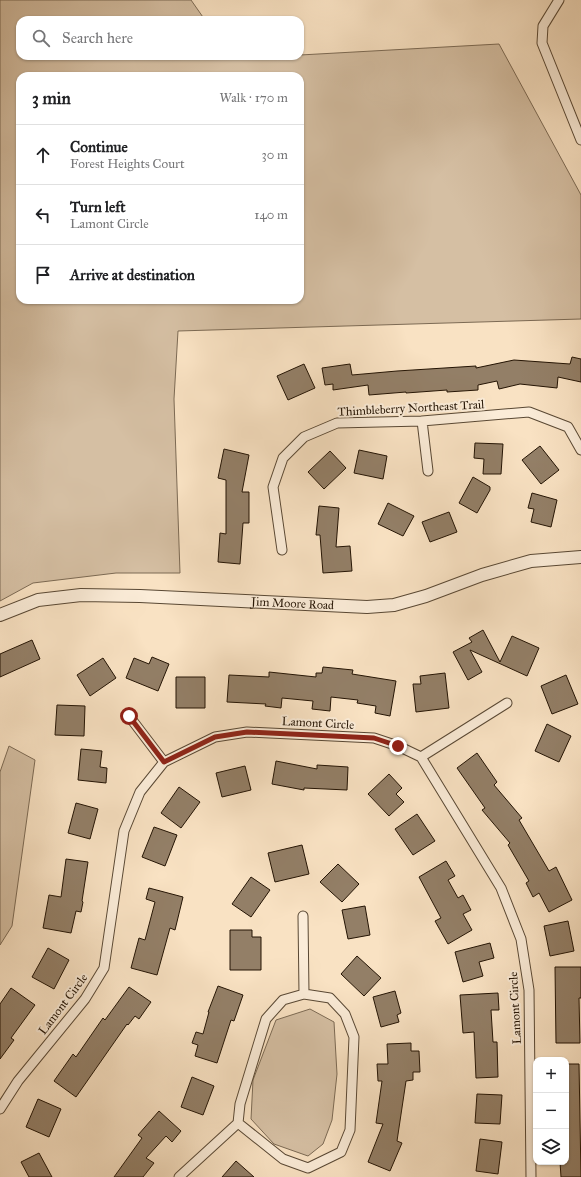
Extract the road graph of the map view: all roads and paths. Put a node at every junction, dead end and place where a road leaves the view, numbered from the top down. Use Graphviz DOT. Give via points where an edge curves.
graph roads {
  1 [pos="559,0"];
  2 [pos="581,140"];
  3 [pos="422,421"];
  4 [pos="581,450"];
  5 [pos="428,471"];
  6 [pos="282,550"];
  7 [pos="581,557"];
  8 [pos="0,615"];
  9 [pos="507,703"];
  10 [pos="129,716"];
  11 [pos="421,757"];
  12 [pos="164,762"];
  13 [pos="303,916"];
  14 [pos="304,994"];
  15 [pos="0,1109"];
  16 [pos="238,1123"];
  17 [pos="179,1177"];
  18 [pos="531,1177"];
  1 -- 2 [label="street" via="543,26 542,43"];
  3 -- 4 [label="street, Thimbleberry Northeast Trail" via="529,412 568,427"];
  3 -- 5 [label="street"];
  3 -- 6 [label="street, Thimbleberry Northeast Trail" via="337,423 304,437 283,458 273,487"];
  7 -- 8 [label="street, Jim Moore Road" via="531,561 482,575 426,596 366,608 81,595 38,600"];
  9 -- 11 [label="street"];
  10 -- 12 [label="street"];
  11 -- 12 [label="street, Lamont Circle" via="374,738 247,732 215,737"];
  11 -- 18 [label="street, Lamont Circle" via="501,888 521,939 529,990"];
  12 -- 15 [label="street, Lamont Circle" via="140,792 124,831 104,968 85,999 18,1081"];
  13 -- 14 [label="street"];
  14 -- 16 [label="street" via="283,1000 266,1019 240,1104"];
  14 -- 16 [label="street" via="330,998 345,1014 354,1037 350,1130 341,1152 308,1168 283,1159"];
  16 -- 17 [label="street"];
}
